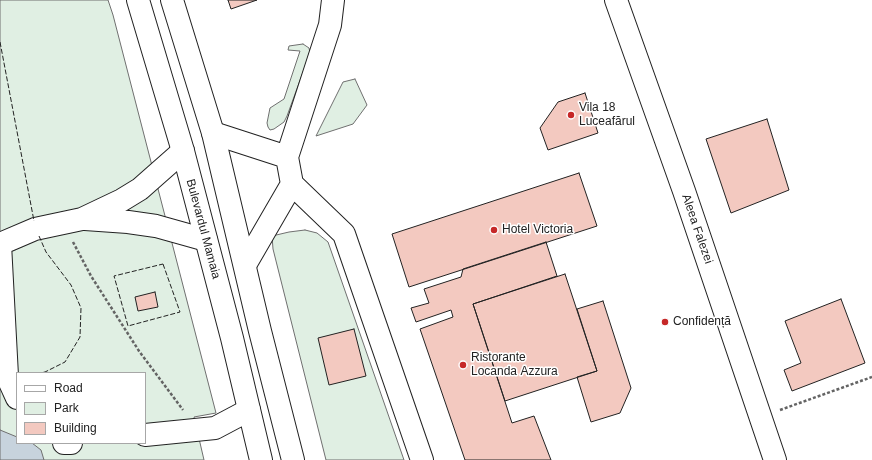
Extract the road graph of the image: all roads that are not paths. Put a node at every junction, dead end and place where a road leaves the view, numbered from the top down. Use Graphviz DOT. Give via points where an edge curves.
graph roads {
  1 [pos="138,0"];
  2 [pos="172,0"];
  3 [pos="333,0"];
  4 [pos="616,0"];
  5 [pos="212,133"];
  6 [pos="183,151"];
  7 [pos="287,157"];
  8 [pos="292,184"];
  9 [pos="73,221"];
  10 [pos="0,240"];
  11 [pos="206,240"];
  12 [pos="0,244"];
  13 [pos="245,265"];
  14 [pos="2,319"];
  15 [pos="16,396"];
  16 [pos="249,410"];
  17 [pos="146,435"];
  18 [pos="261,460"];
  19 [pos="293,460"];
  20 [pos="422,460"];
  21 [pos="775,460"];
  1 -- 6 [label="main road, Bulevardul Mamaia"];
  2 -- 5 [label="main road"];
  3 -- 7 [label="main road" via="330,25"];
  4 -- 21 [label="main road, Aleea Falezei"];
  5 -- 7 [label="main road"];
  5 -- 13 [label="main road"];
  6 -- 9 [label="main road" via="140,189 122,200"];
  6 -- 11 [label="main road, Bulevardul Mamaia"];
  7 -- 8 [label="main road"];
  8 -- 13 [label="main road"];
  8 -- 20 [label="main road" via="344,234"];
  9 -- 11 [label="main road" via="128,222 156,226"];
  9 -- 12 [label="main road" via="35,229"];
  10 -- 12 [label="main road"];
  11 -- 16 [label="main road, Bulevardul Mamaia"];
  12 -- 14 [label="main road"];
  13 -- 19 [label="main road"];
  14 -- 15 [label="main road" via="8,376"];
  16 -- 17 [label="main road" via="215,428"];
  16 -- 18 [label="main road, Bulevardul Mamaia"];
}
